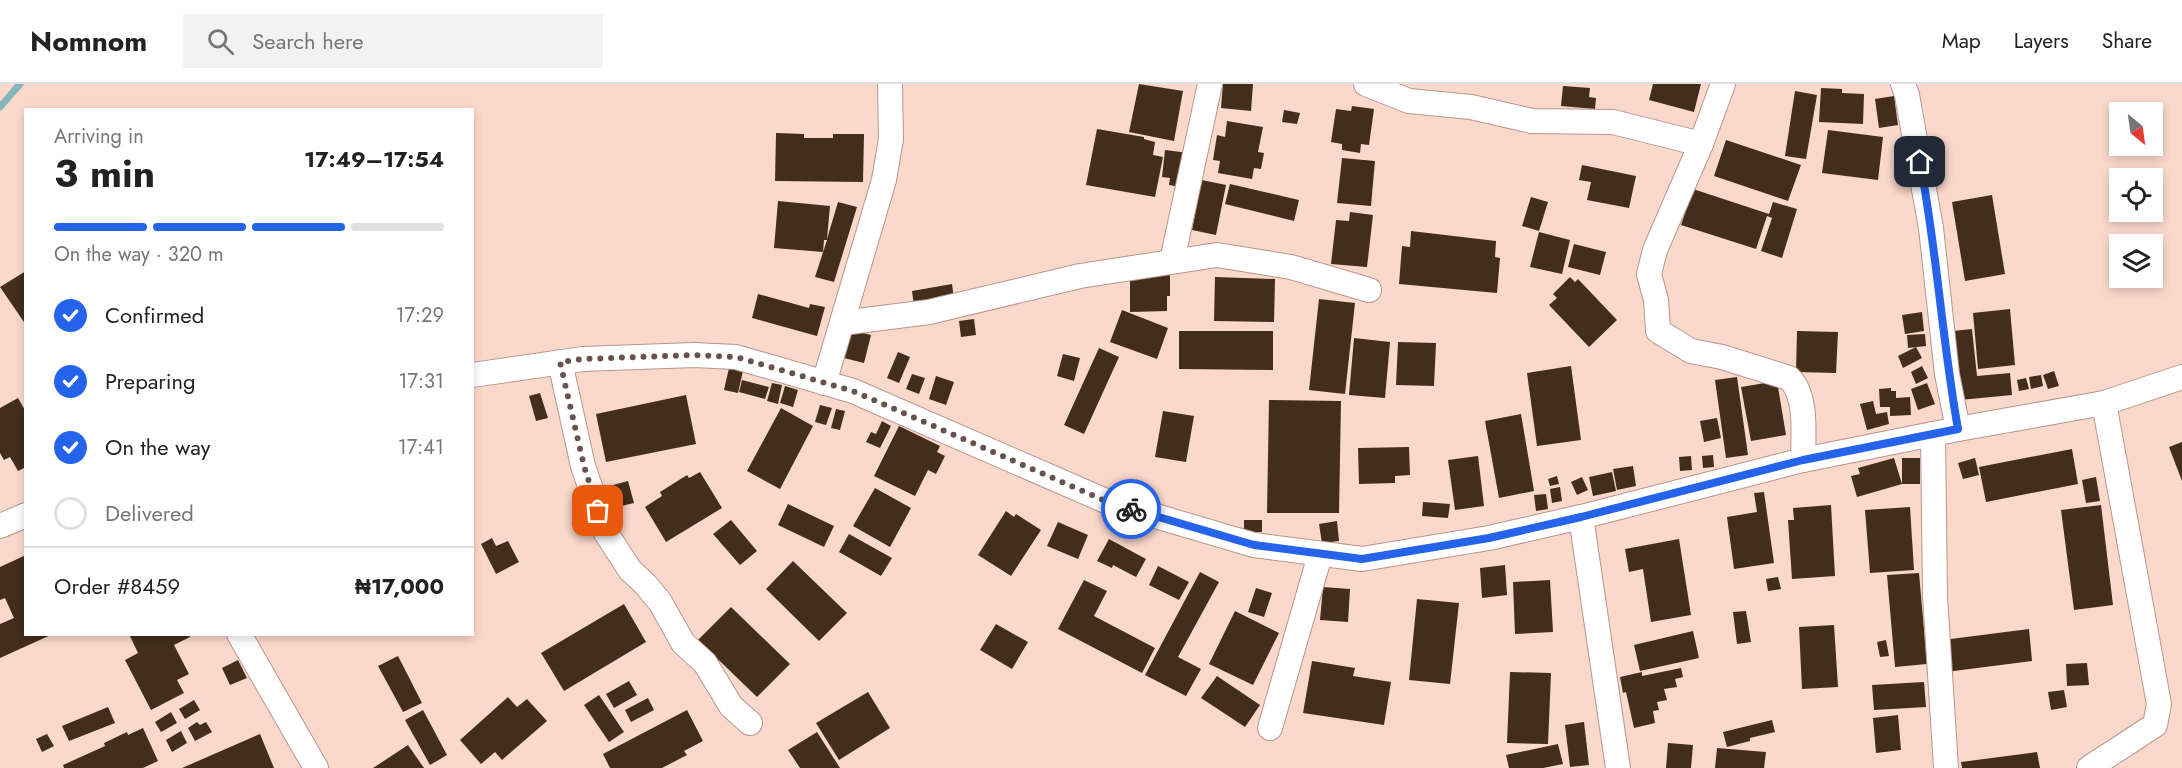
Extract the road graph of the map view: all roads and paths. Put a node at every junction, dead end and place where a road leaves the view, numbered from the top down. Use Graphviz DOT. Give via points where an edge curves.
graph roads {
  1 [pos="890,84"];
  2 [pos="1210,84"];
  3 [pos="1366,84"];
  4 [pos="1723,84"];
  5 [pos="1903,84"];
  6 [pos="1701,144"];
  7 [pos="1172,261"];
  8 [pos="1369,290"];
  9 [pos="842,323"];
  10 [pos="560,362"];
  11 [pos="474,375"];
  12 [pos="2182,377"];
  13 [pos="824,383"];
  14 [pos="2104,403"];
  15 [pos="1958,429"];
  16 [pos="1933,434"];
  17 [pos="1803,460"];
  18 [pos="24,516"];
  19 [pos="1581,517"];
  20 [pos="0,526"];
  21 [pos="1320,555"];
  22 [pos="240,636"];
  23 [pos="750,723"];
  24 [pos="1270,728"];
  25 [pos="316,768"];
  26 [pos="1618,768"];
  27 [pos="1946,768"];
  28 [pos="2090,768"];
  1 -- 9 [label="street" via="891,139 884,180"];
  2 -- 7 [label="street"];
  3 -- 6 [label="street" via="1409,101 1471,107 1532,122 1613,122"];
  4 -- 6 [label="street"];
  5 -- 15 [label="street" via="1931,228 1947,374"];
  6 -- 17 [label="street" via="1655,250 1649,274 1658,331 1691,351 1789,378 1802,398"];
  7 -- 8 [label="street" via="1217,255 1292,267"];
  7 -- 9 [label="street" via="1080,276 929,312"];
  9 -- 13 [label="street"];
  10 -- 11 [label="street"];
  10 -- 13 [label="street" via="694,355 736,357"];
  10 -- 23 [label="street" via="584,466 606,533 630,570 660,602 683,643 705,663 731,706"];
  12 -- 14 [label="street"];
  13 -- 21 [label="street" via="853,391 1108,502 1254,545"];
  14 -- 15 [label="street"];
  14 -- 28 [label="street" via="2159,704 2156,725"];
  15 -- 16 [label="street"];
  16 -- 17 [label="street"];
  16 -- 27 [label="street" via="1935,596"];
  17 -- 19 [label="street"];
  18 -- 20 [label="street"];
  19 -- 21 [label="street" via="1489,538 1362,559"];
  19 -- 26 [label="street"];
  21 -- 24 [label="street"];
  22 -- 25 [label="street"];
}
